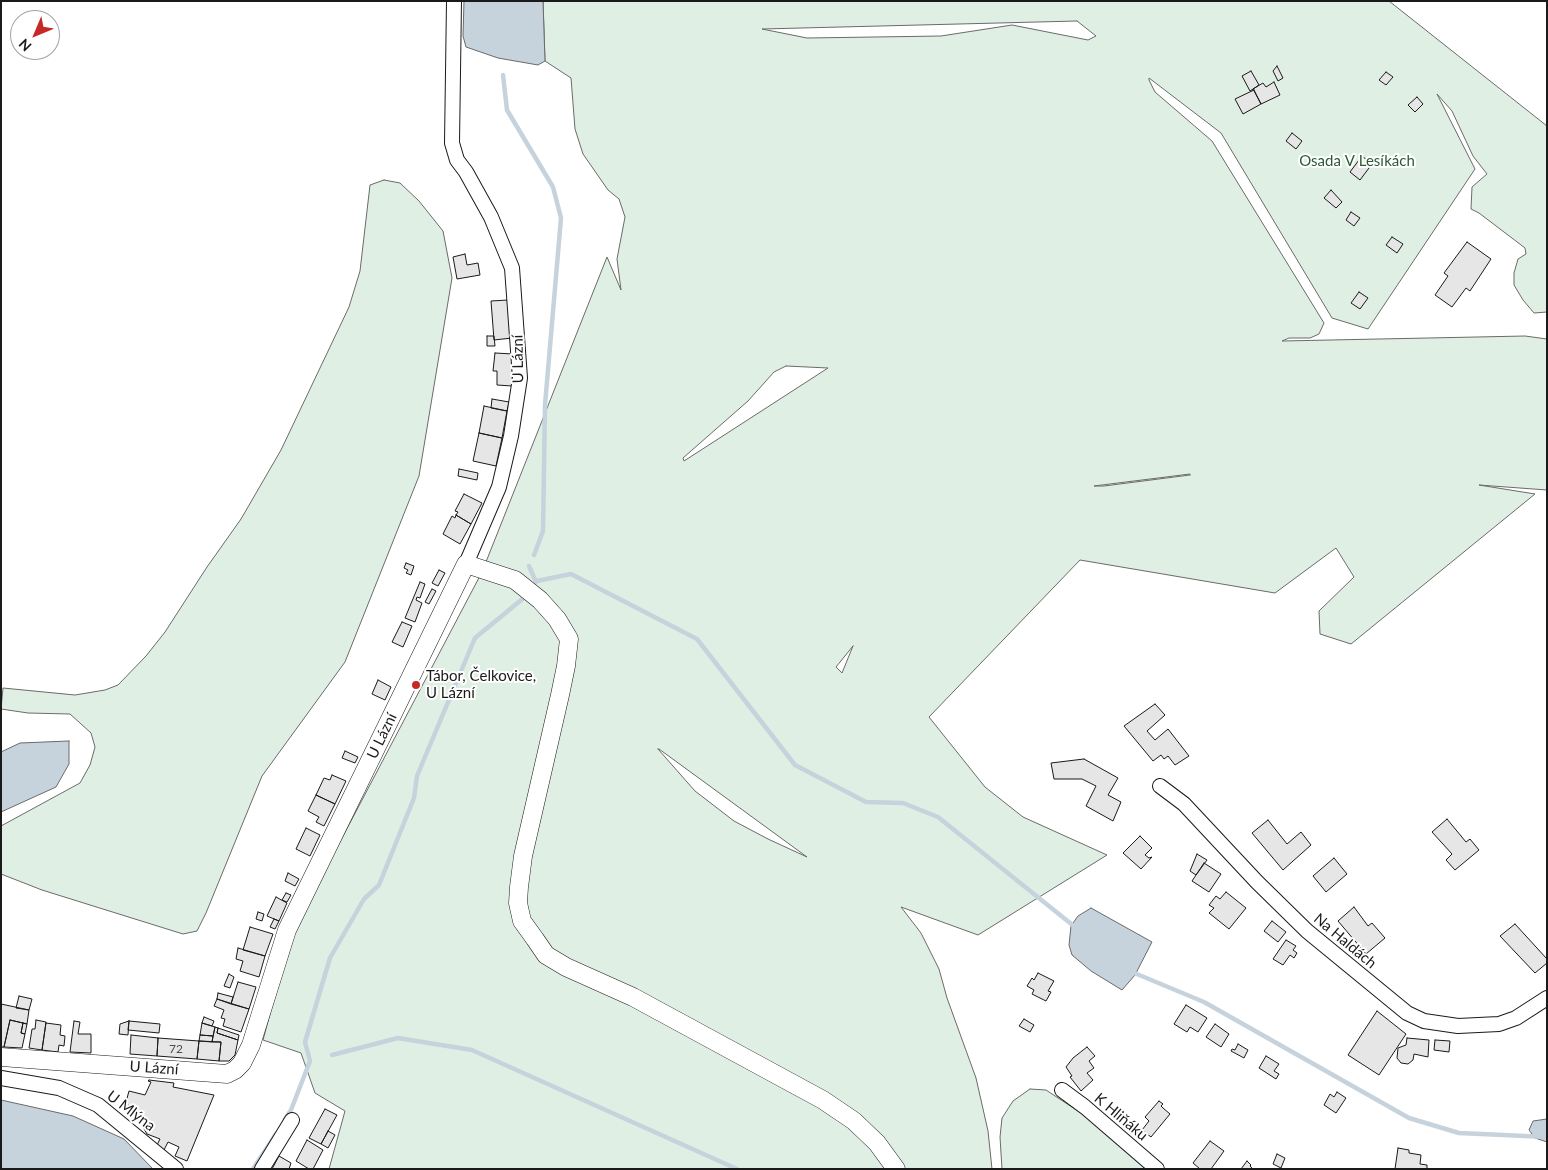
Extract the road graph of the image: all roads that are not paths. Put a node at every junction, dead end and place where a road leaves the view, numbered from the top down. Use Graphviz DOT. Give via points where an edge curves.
graph roads {
  1 [pos="454,1"];
  2 [pos="466,564"];
  3 [pos="1160,786"];
  4 [pos="1547,998"];
  5 [pos="1,1057"];
  6 [pos="1,1078"];
  7 [pos="1062,1090"];
  8 [pos="292,1120"];
  9 [pos="176,1169"];
  10 [pos="262,1169"];
  11 [pos="896,1169"];
  12 [pos="1157,1169"];
  1 -- 2 [label="street, U Lázní" via="452,143 457,160 491,217 512,268 520,378 499,487"];
  2 -- 5 [label="street, U Lázní" via="287,930 251,1045 242,1063 227,1074"];
  2 -- 11 [label="street" via="515,580 540,600 557,619 568,639 566,666 523,856 519,887 522,921 546,955 632,997 823,1100 877,1143"];
  3 -- 4 [label="street, Na Haldách" via="1184,804 1307,930 1407,1013 1424,1021 1458,1026 1499,1024 1516,1018"];
  6 -- 9 [label="street, U Mlýna" via="59,1088 98,1105"];
  7 -- 12 [label="street, K Hliňáku"];
  8 -- 10 [label="street"];
}
